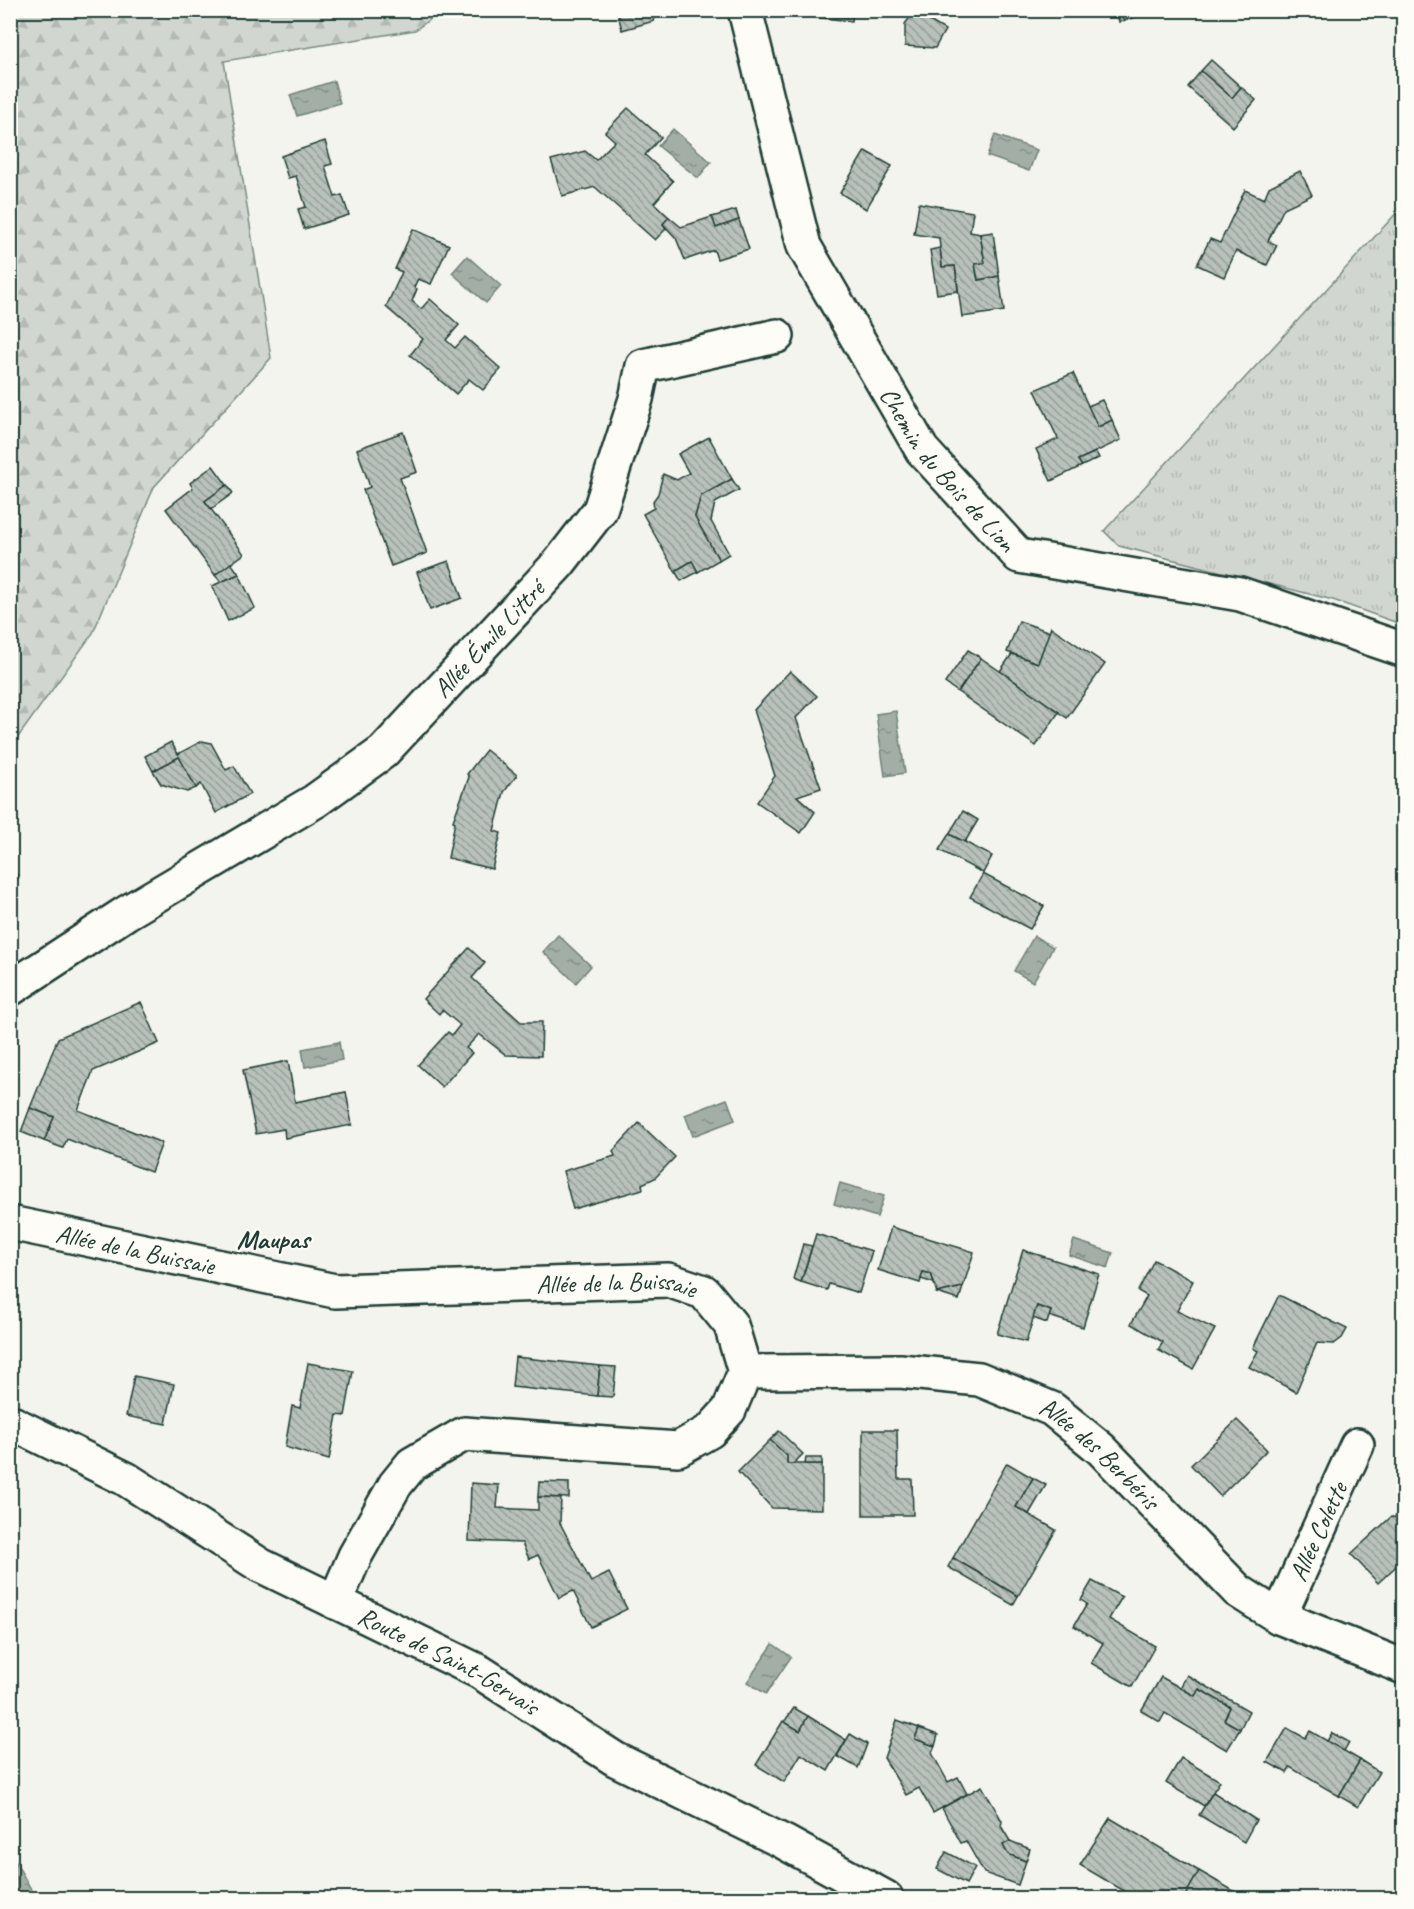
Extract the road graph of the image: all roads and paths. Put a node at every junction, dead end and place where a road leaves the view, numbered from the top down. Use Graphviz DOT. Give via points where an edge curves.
graph roads {
  1 [pos="745,10"];
  2 [pos="777,336"];
  3 [pos="1404,650"];
  4 [pos="10,989"];
  5 [pos="10,1223"];
  6 [pos="745,1372"];
  7 [pos="10,1422"];
  8 [pos="1357,1445"];
  9 [pos="335,1602"];
  10 [pos="1279,1617"];
  11 [pos="1404,1667"];
  12 [pos="886,1899"];
  1 -- 3 [label="street, Chemin du Bois de Lion" via="804,246 922,450 1019,556 1240,594"];
  2 -- 4 [label="street, Allée Émile Littré" via="643,366 600,510 560,563 391,743 315,801 126,913"];
  5 -- 6 [label="street, Allée de la Buissaie" via="335,1291 668,1281 704,1292 731,1325"];
  6 -- 9 [label="street" via="729,1410 710,1431 678,1449 464,1434 412,1464 395,1485 355,1556"];
  6 -- 10 [label="street, Allée des Berbéris" via="900,1371 979,1379 1052,1409 1101,1449 1238,1591"];
  7 -- 9 [label="street, Route de Saint-Gervais" via="126,1479 260,1564"];
  8 -- 10 [label="street, Allée Colette"];
  9 -- 12 [label="street, Route de Saint-Gervais" via="480,1672 615,1759 784,1842"];
  10 -- 11 [label="street, Allée des Berbéris"];
}
